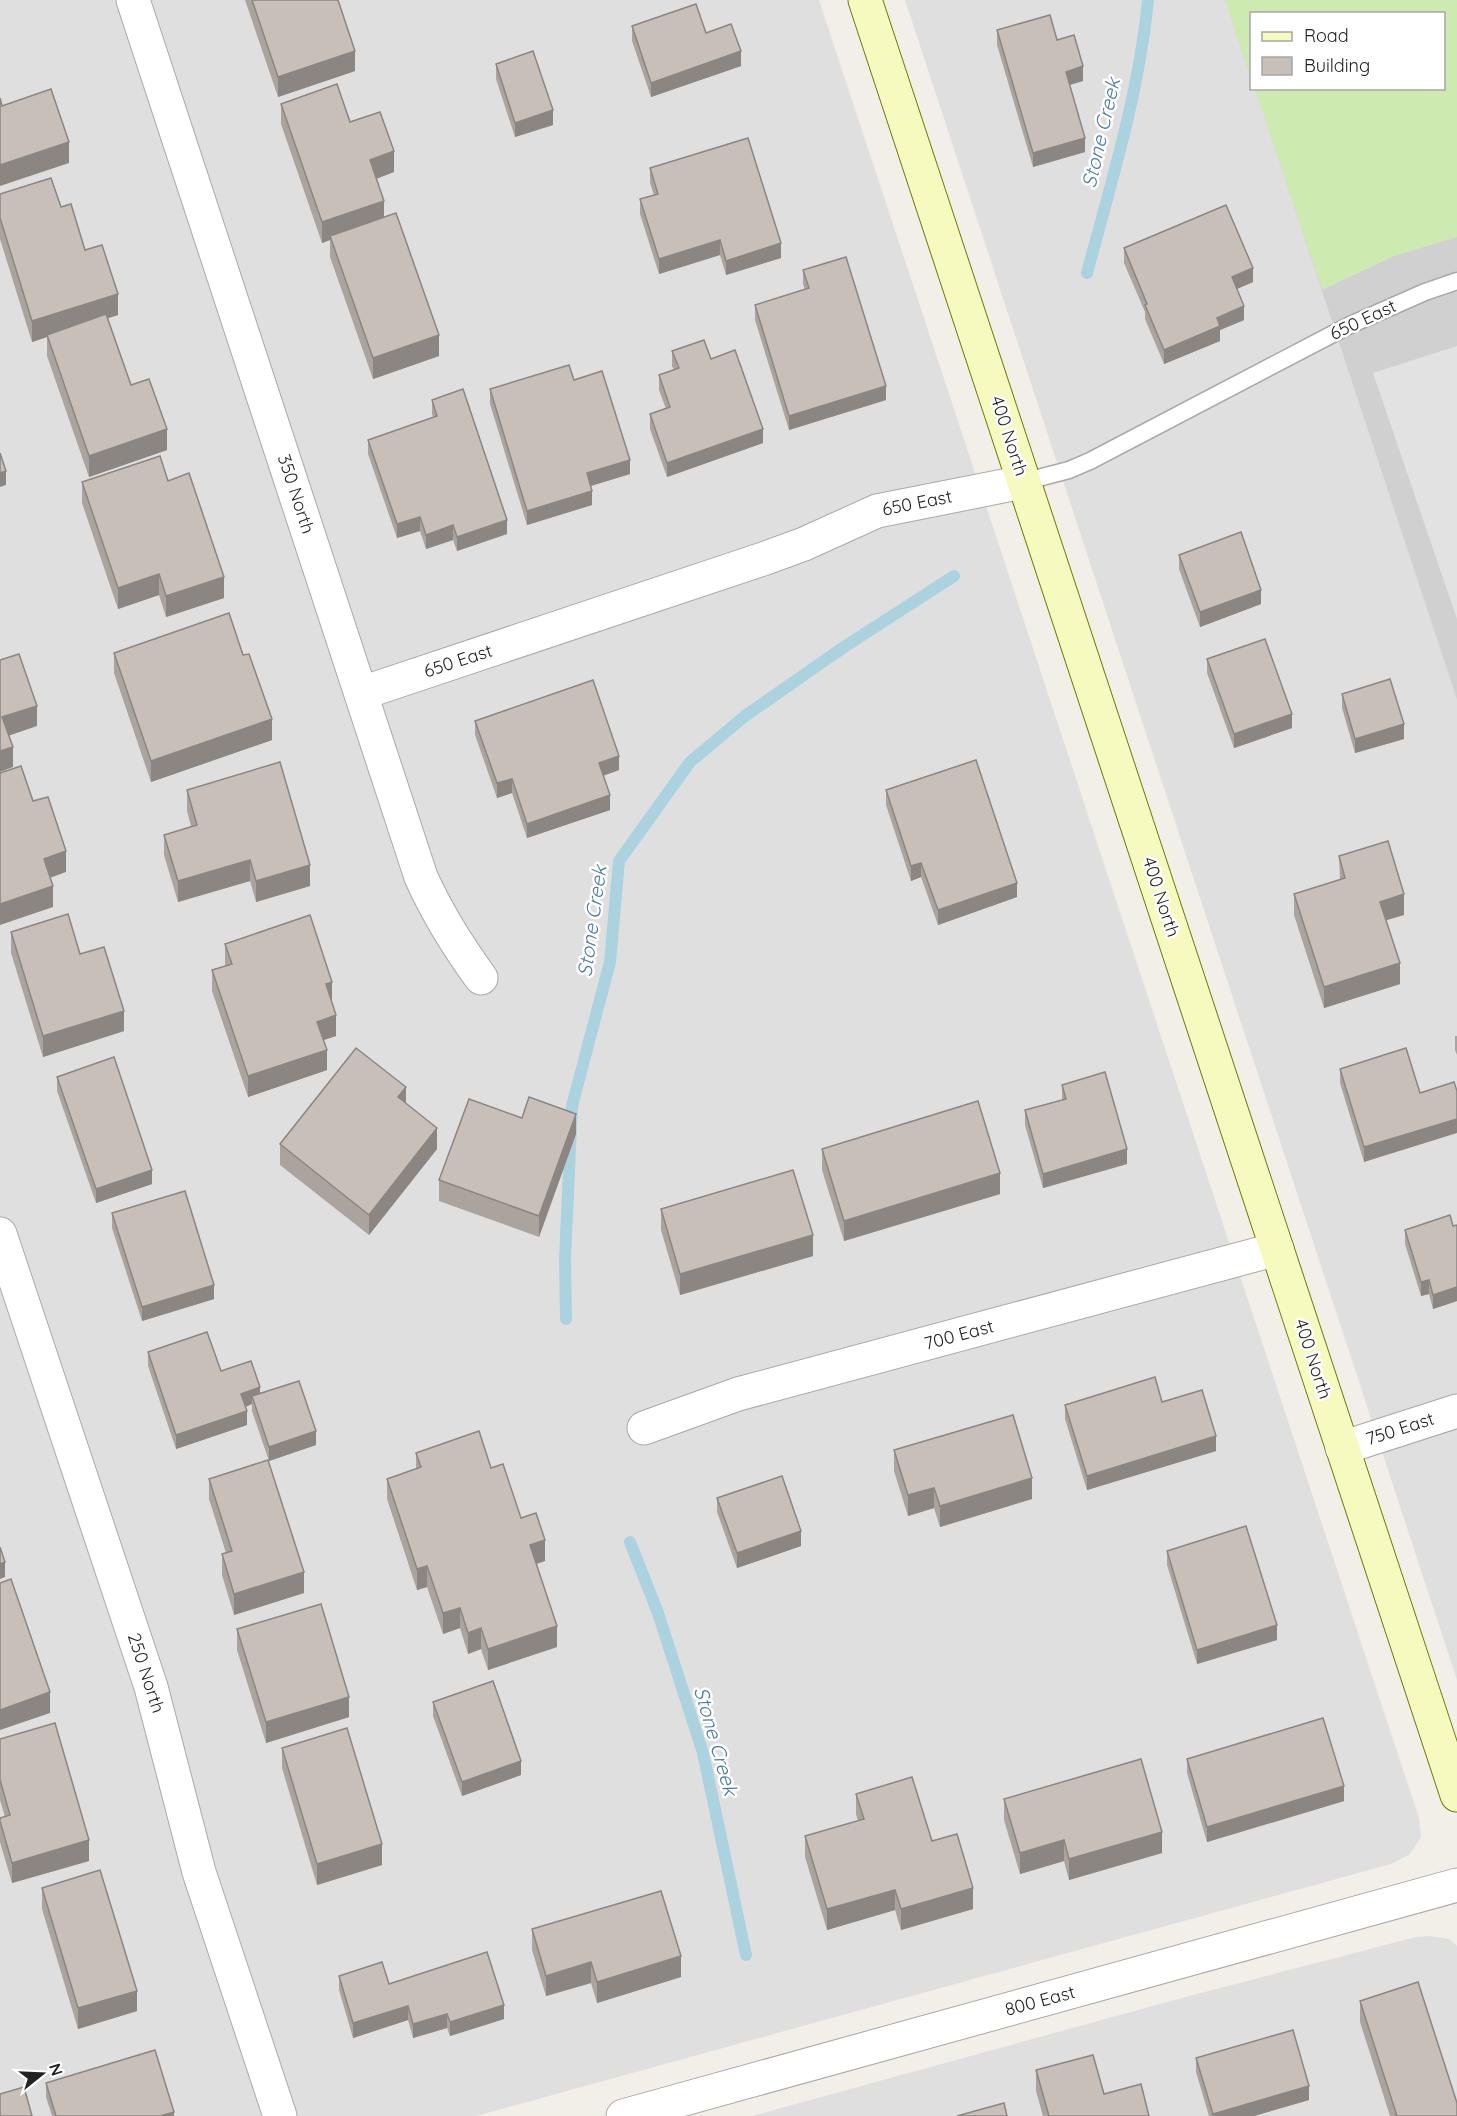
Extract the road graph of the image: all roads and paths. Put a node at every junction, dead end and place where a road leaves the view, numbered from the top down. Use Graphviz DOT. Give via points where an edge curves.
graph roads {
  1 [pos="134,0"];
  2 [pos="865,0"];
  3 [pos="1457,281"];
  4 [pos="1023,482"];
  5 [pos="362,693"];
  6 [pos="482,978"];
  7 [pos="0,1234"];
  8 [pos="1277,1249"];
  9 [pos="1457,1411"];
  10 [pos="644,1428"];
  11 [pos="1342,1448"];
  12 [pos="1457,1795"];
  13 [pos="1457,1886"];
  14 [pos="280,2116"];
  15 [pos="623,2116"];
  1 -- 5 [label="street, 350 North"];
  2 -- 4 [label="main road, 400 North"];
  3 -- 4 [label="lane, 650 East" via="1350,325 1090,461"];
  4 -- 5 [label="street, 650 East" via="877,511 762,559"];
  4 -- 8 [label="main road, 400 North"];
  5 -- 6 [label="street, 350 North" via="421,877 436,912"];
  7 -- 14 [label="street, 250 North" via="152,1687 199,1872"];
  8 -- 10 [label="street, 700 East" via="738,1394"];
  8 -- 11 [label="main road, 400 North"];
  9 -- 11 [label="street, 750 East"];
  11 -- 12 [label="main road, 400 North"];
  13 -- 15 [label="street, 800 East"];
}
